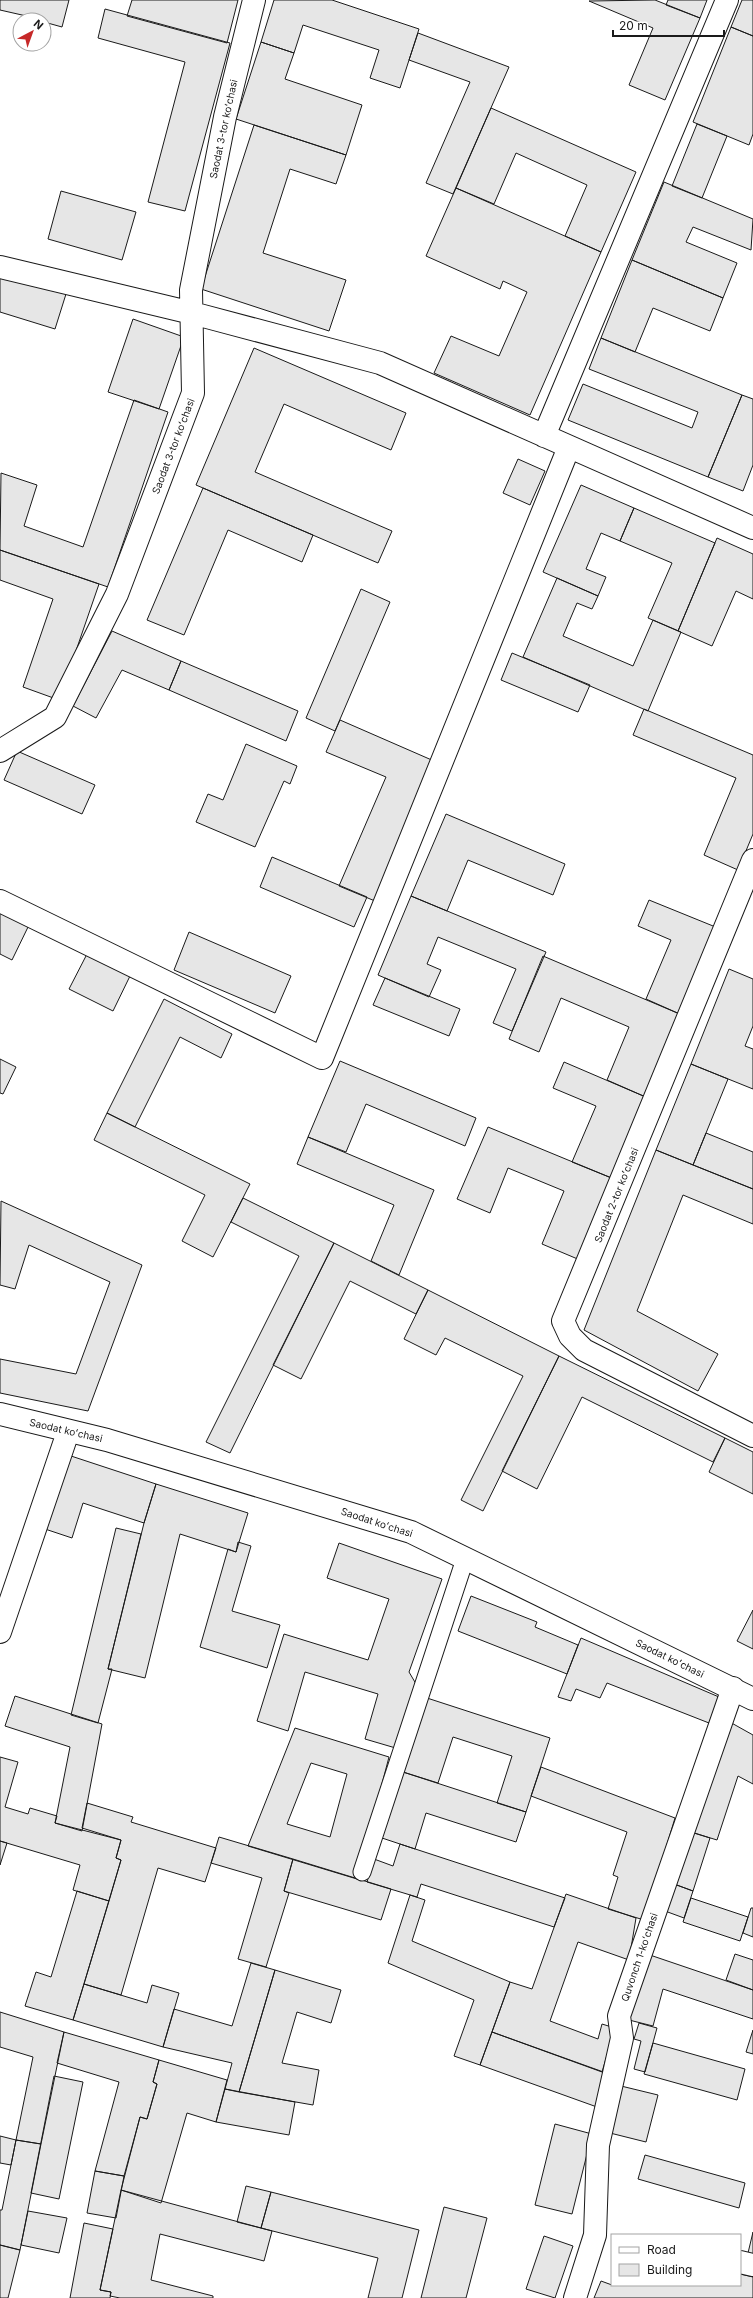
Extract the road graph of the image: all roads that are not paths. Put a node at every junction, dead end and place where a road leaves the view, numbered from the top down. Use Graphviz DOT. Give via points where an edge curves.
graph roads {
  1 [pos="254,0"];
  2 [pos="727,0"];
  3 [pos="0,267"];
  4 [pos="192,313"];
  5 [pos="544,436"];
  6 [pos="569,447"];
  7 [pos="753,528"];
  8 [pos="0,751"];
  9 [pos="753,860"];
  10 [pos="0,901"];
  11 [pos="0,1414"];
  12 [pos="68,1432"];
  13 [pos="753,1436"];
  14 [pos="466,1559"];
  15 [pos="0,1632"];
  16 [pos="733,1688"];
  17 [pos="753,1699"];
  18 [pos="362,1872"];
  19 [pos="604,2237"];
  20 [pos="741,2262"];
  21 [pos="753,2265"];
  22 [pos="575,2298"];
  1 -- 4 [label="street, Saodat 3-tor koʻchasi" via="225,117 191,290"];
  2 -- 5 [label="street"];
  3 -- 4 [label="street"];
  4 -- 5 [label="street" via="380,363"];
  4 -- 8 [label="street, Saodat 3-tor koʻchasi" via="192,393 117,594 56,717"];
  5 -- 6 [label="street"];
  6 -- 7 [label="street"];
  6 -- 10 [label="street" via="322,1058"];
  9 -- 13 [label="street, Saodat 2-tor koʻchasi" via="563,1321 570,1336 584,1350"];
  11 -- 12 [label="street, Saodat koʻchasi"];
  12 -- 14 [label="street, Saodat koʻchasi" via="107,1440 411,1532"];
  12 -- 15 [label="street"];
  14 -- 16 [label="street, Saodat koʻchasi"];
  14 -- 18 [label="lane"];
  16 -- 17 [label="street, Saodat koʻchasi"];
  16 -- 19 [label="street, Quvonch 1-koʻchasi" via="619,2016 622,2038 598,2145"];
  19 -- 22 [label="street, Quvonch 1-koʻchasi"];
  20 -- 21 [label="street"];
}
